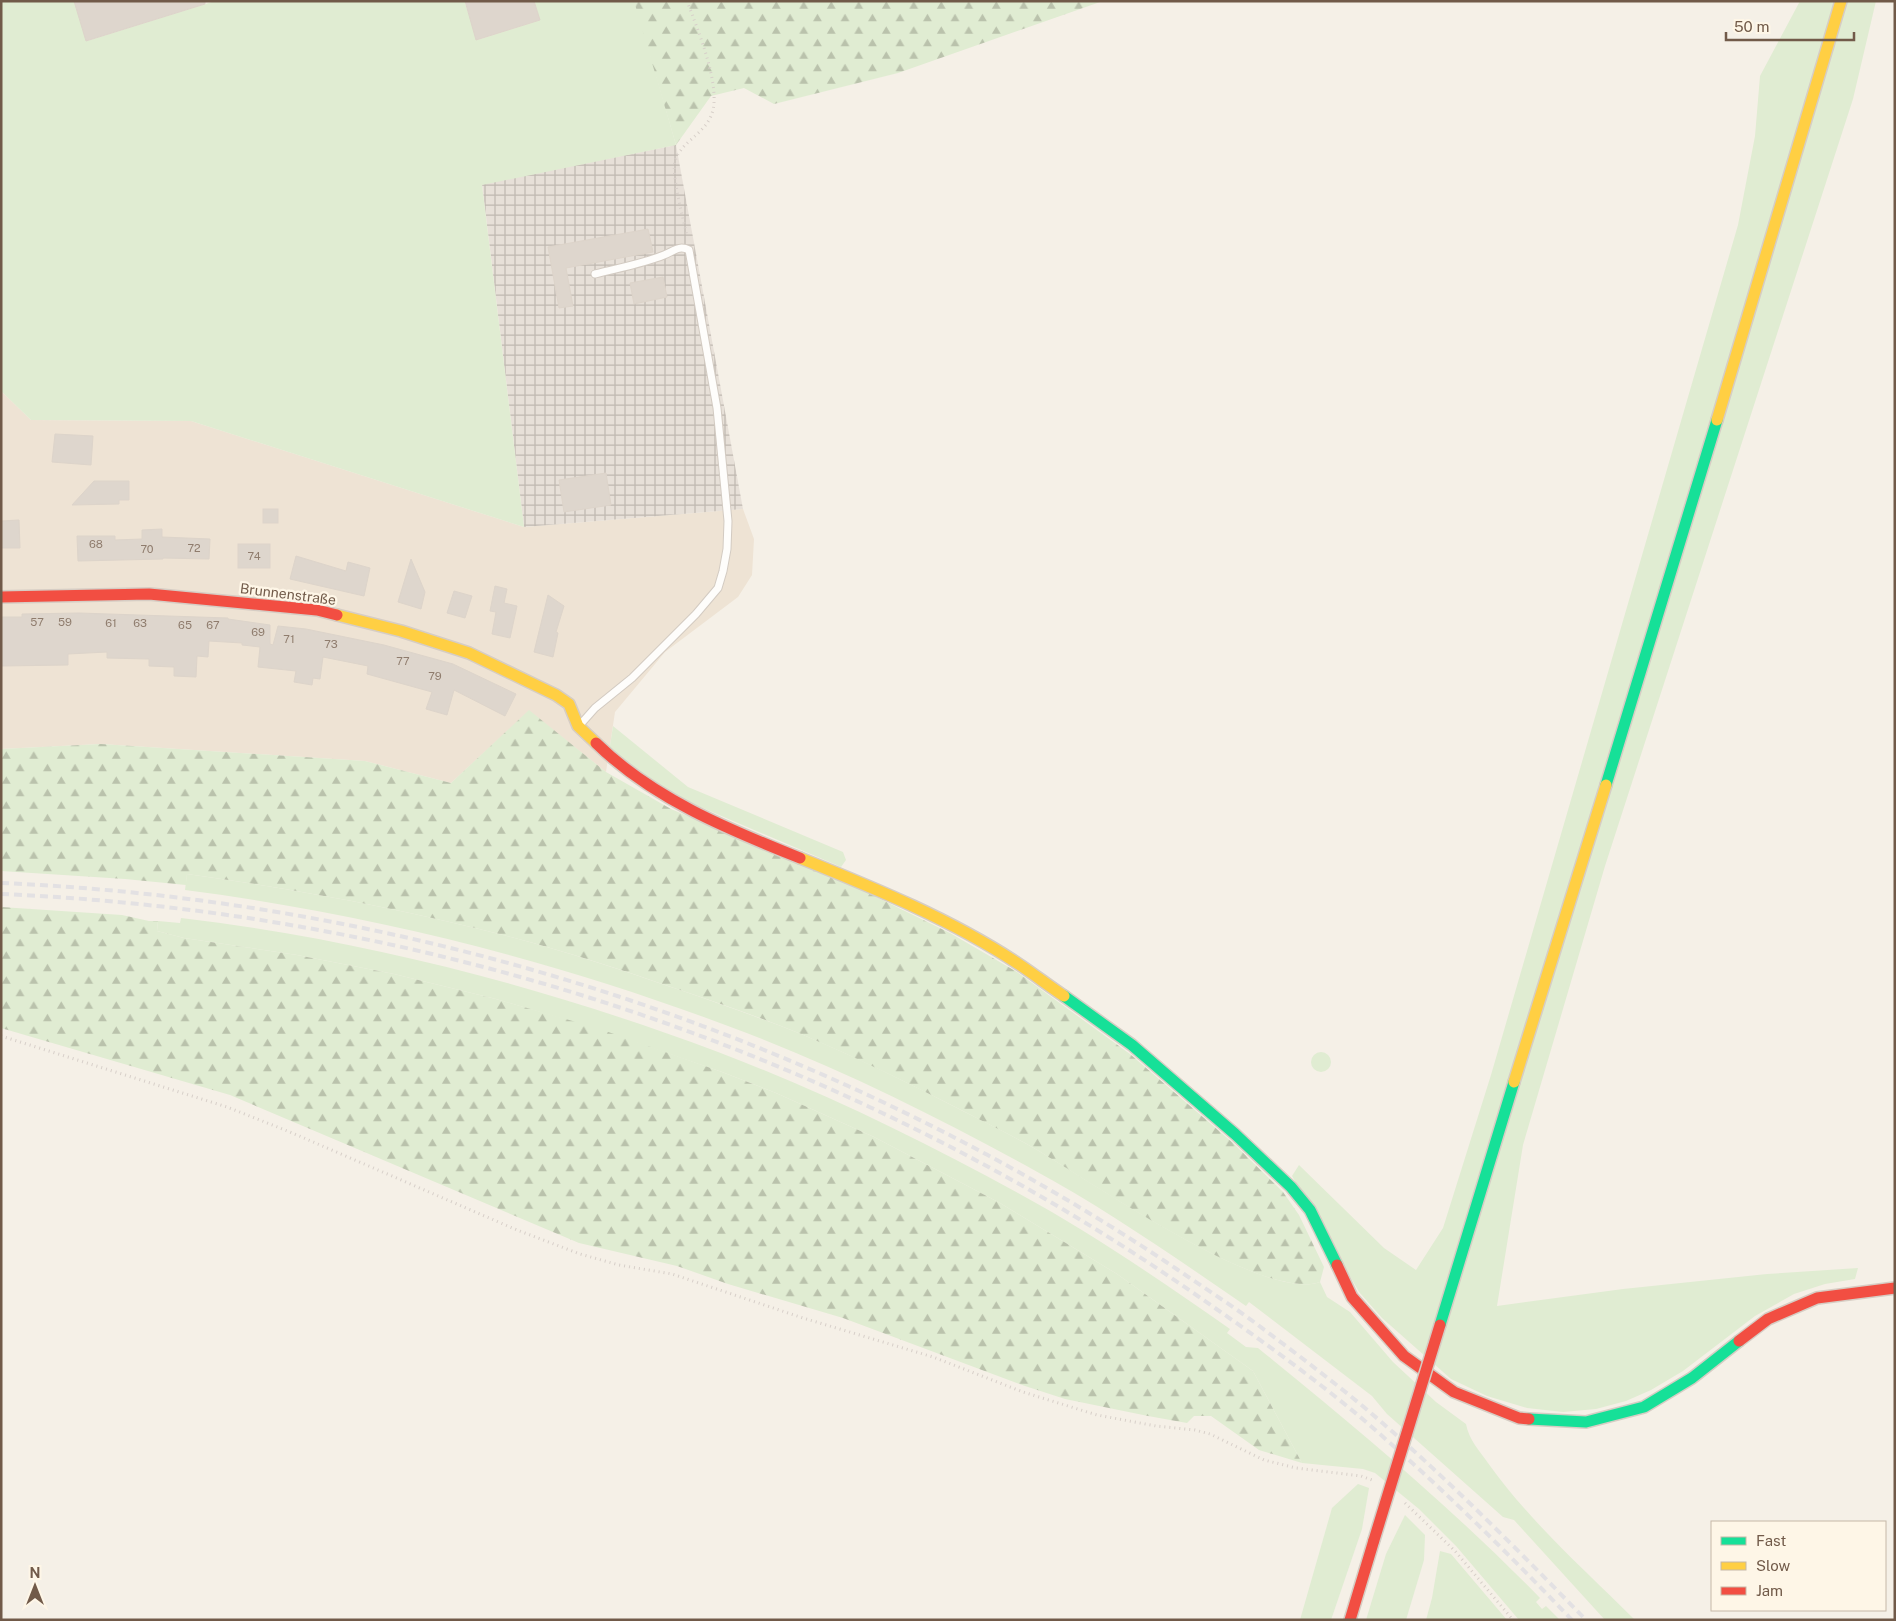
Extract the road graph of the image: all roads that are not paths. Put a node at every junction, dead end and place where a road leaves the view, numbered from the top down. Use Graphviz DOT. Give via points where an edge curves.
graph roads {
  1 [pos="1841,1"];
  2 [pos="595,274"];
  3 [pos="1,597"];
  4 [pos="578,726"];
  5 [pos="1895,1288"];
  6 [pos="1350,1620"];
  1 -- 6 [label="main road, bridge" via="1746,326"];
  2 -- 4 [label="lane" via="646,262 678,248 690,250 717,408 728,521 727,549 718,588 632,678"];
  3 -- 4 [label="main road, Brunnenstraße" via="149,594 317,610 401,631 469,653 556,695 569,704"];
  4 -- 5 [label="main road" via="613,760 673,801 742,835 864,884 952,925 1019,964 1132,1045 1291,1187 1310,1210 1352,1297 1404,1356 1454,1392 1519,1418 1586,1422 1644,1407 1692,1378 1768,1319 1817,1298"];
}
